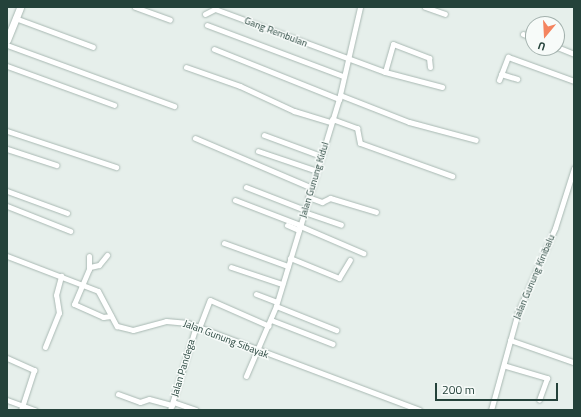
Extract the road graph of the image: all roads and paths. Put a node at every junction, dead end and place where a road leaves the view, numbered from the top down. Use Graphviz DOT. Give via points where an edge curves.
graph roads {
  1 [pos="20,7"];
  2 [pos="135,7"];
  3 [pos="360,7"];
  4 [pos="426,7"];
  5 [pos="206,14"];
  6 [pos="445,14"];
  7 [pos="16,18"];
  8 [pos="170,20"];
  9 [pos="207,25"];
  10 [pos="7,40"];
  11 [pos="7,46"];
  12 [pos="93,47"];
  13 [pos="214,49"];
  14 [pos="347,59"];
  15 [pos="7,66"];
  16 [pos="186,67"];
  17 [pos="430,67"];
  18 [pos="384,72"];
  19 [pos="501,74"];
  20 [pos="344,76"];
  21 [pos="517,79"];
  22 [pos="499,80"];
  23 [pos="574,81"];
  24 [pos="442,88"];
  25 [pos="339,97"];
  26 [pos="114,105"];
  27 [pos="174,106"];
  28 [pos="332,120"];
  29 [pos="7,131"];
  30 [pos="264,135"];
  31 [pos="195,138"];
  32 [pos="476,140"];
  33 [pos="7,149"];
  34 [pos="258,151"];
  35 [pos="321,156"];
  36 [pos="56,166"];
  37 [pos="116,167"];
  38 [pos="574,168"];
  39 [pos="316,171"];
  40 [pos="452,176"];
  41 [pos="572,181"];
  42 [pos="246,187"];
  43 [pos="312,188"];
  44 [pos="7,191"];
  45 [pos="308,197"];
  46 [pos="234,200"];
  47 [pos="7,206"];
  48 [pos="305,211"];
  49 [pos="376,212"];
  50 [pos="67,213"];
  51 [pos="287,225"];
  52 [pos="341,225"];
  53 [pos="300,227"];
  54 [pos="70,231"];
  55 [pos="224,243"];
  56 [pos="363,253"];
  57 [pos="107,255"];
  58 [pos="7,256"];
  59 [pos="89,256"];
  60 [pos="290,258"];
  61 [pos="350,260"];
  62 [pos="288,266"];
  63 [pos="90,267"];
  64 [pos="231,267"];
  65 [pos="61,276"];
  66 [pos="82,284"];
  67 [pos="282,284"];
  68 [pos="256,294"];
  69 [pos="276,304"];
  70 [pos="111,316"];
  71 [pos="270,323"];
  72 [pos="197,327"];
  73 [pos="336,330"];
  74 [pos="510,340"];
  75 [pos="333,344"];
  76 [pos="45,347"];
  77 [pos="259,350"];
  78 [pos="7,358"];
  79 [pos="573,362"];
  80 [pos="506,366"];
  81 [pos="246,376"];
  82 [pos="118,394"];
  83 [pos="7,400"];
  84 [pos="539,400"];
  85 [pos="171,406"];
  86 [pos="22,408"];
  87 [pos="35,410"];
  88 [pos="196,410"];
  89 [pos="419,410"];
  90 [pos="491,410"];
  1 -- 7 [label="street"];
  2 -- 8 [label="street"];
  3 -- 14 [label="street, Jalan Gunung Kidul"];
  4 -- 6 [label="street"];
  5 -- 14 [label="street, Gang Rembulan" via="215,10"];
  7 -- 10 [label="street"];
  7 -- 12 [label="street"];
  9 -- 20 [label="street"];
  11 -- 27 [label="street"];
  13 -- 25 [label="street"];
  14 -- 18 [label="street, Gang Rembulan"];
  14 -- 20 [label="street, Jalan Gunung Kidul"];
  15 -- 26 [label="street"];
  16 -- 28 [label="street" via="240,86 294,111"];
  17 -- 18 [label="street" via="429,58 393,44"];
  18 -- 24 [label="street, Gang Rembulan"];
  19 -- 21 [label="street"];
  19 -- 22 [label="street"];
  19 -- 23 [label="street" via="508,57"];
  20 -- 25 [label="street, Jalan Gunung Kidul"];
  25 -- 28 [label="street, Jalan Gunung Kidul"];
  25 -- 32 [label="street" via="409,122"];
  28 -- 35 [label="street, Jalan Gunung Kidul"];
  28 -- 40 [label="street" via="357,128 360,143"];
  29 -- 37 [label="street"];
  30 -- 35 [label="street"];
  31 -- 43 [label="street"];
  33 -- 36 [label="street"];
  34 -- 39 [label="street"];
  35 -- 39 [label="street, Jalan Gunung Kidul"];
  38 -- 41 [label="street, Jalan Gunung Kinibalu"];
  39 -- 43 [label="street, Jalan Gunung Kidul"];
  41 -- 74 [label="street, Jalan Gunung Kinibalu" via="555,228 518,312"];
  42 -- 48 [label="street"];
  43 -- 45 [label="street, Jalan Gunung Kidul"];
  44 -- 50 [label="street"];
  45 -- 48 [label="street, Jalan Gunung Kidul"];
  45 -- 49 [label="street" via="322,202 330,198"];
  46 -- 53 [label="street"];
  47 -- 54 [label="street"];
  48 -- 52 [label="street"];
  48 -- 53 [label="street, Jalan Gunung Kidul"];
  51 -- 53 [label="street"];
  53 -- 56 [label="street"];
  53 -- 60 [label="street, Jalan Gunung Kidul"];
  55 -- 62 [label="street"];
  57 -- 63 [label="street" via="102,264"];
  58 -- 65 [label="street, Jalan Gunung Sibayak"];
  59 -- 63 [label="street"];
  60 -- 61 [label="street" via="339,278"];
  60 -- 62 [label="street, Jalan Gunung Kidul"];
  62 -- 67 [label="street, Jalan Gunung Kidul"];
  63 -- 66 [label="street"];
  64 -- 67 [label="street"];
  65 -- 66 [label="street, Jalan Gunung Sibayak"];
  65 -- 76 [label="street" via="56,295 59,313"];
  66 -- 70 [label="street, Jalan Gunung Sibayak" via="100,293"];
  66 -- 70 [label="street" via="74,305 106,318"];
  67 -- 69 [label="street, Jalan Gunung Kidul"];
  68 -- 69 [label="street"];
  69 -- 71 [label="street, Jalan Gunung Kidul"];
  69 -- 73 [label="street"];
  70 -- 72 [label="street, Jalan Gunung Sibayak" via="117,326 133,330 172,321"];
  71 -- 72 [label="street, Jalan Pandega" via="210,300"];
  71 -- 75 [label="street"];
  71 -- 77 [label="street, Jalan Gunung Kidul"];
  72 -- 77 [label="street, Jalan Gunung Sibayak"];
  72 -- 85 [label="street, Jalan Pandega"];
  74 -- 79 [label="street"];
  74 -- 80 [label="street, Jalan Gunung Kinibalu"];
  77 -- 81 [label="street, Jalan Gunung Kidul"];
  77 -- 89 [label="street, Jalan Gunung Sibayak"];
  78 -- 86 [label="street" via="34,370"];
  80 -- 84 [label="street" via="547,378"];
  80 -- 90 [label="street, Jalan Gunung Kinibalu"];
  82 -- 85 [label="street" via="140,402 149,399"];
  83 -- 86 [label="street"];
  85 -- 88 [label="street"];
  86 -- 87 [label="street"];
}
